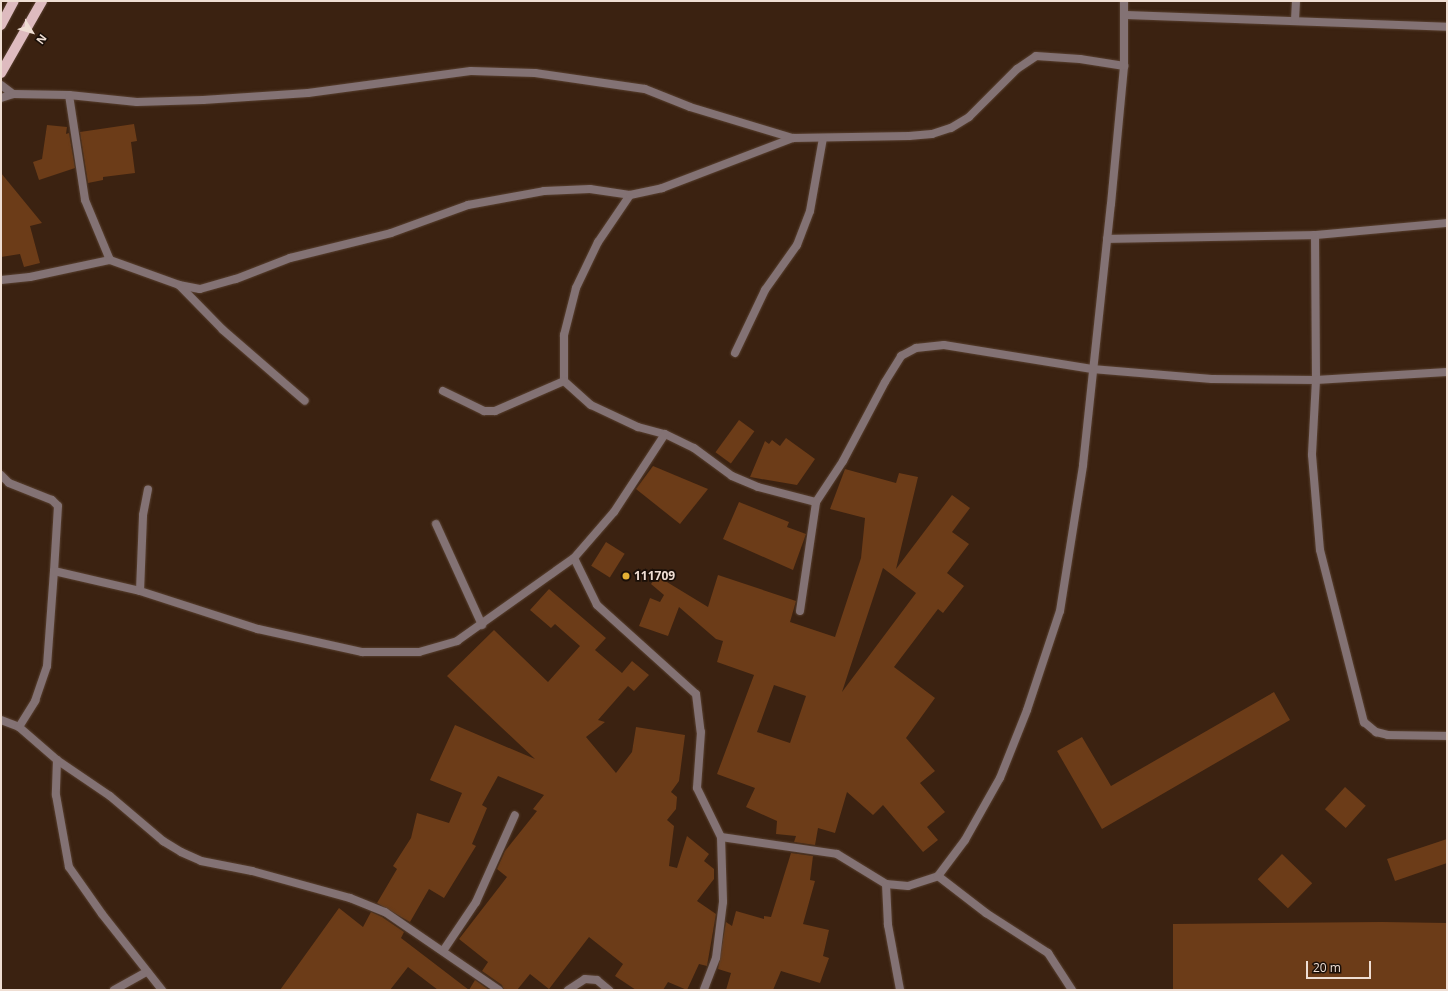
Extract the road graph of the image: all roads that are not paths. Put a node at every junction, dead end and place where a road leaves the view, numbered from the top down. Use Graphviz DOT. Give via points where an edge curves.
graph roads {
  1 [pos="14,1"];
  2 [pos="42,1"];
  3 [pos="1124,1"];
  4 [pos="1296,1"];
  5 [pos="1126,15"];
  6 [pos="1295,20"];
  7 [pos="1,24"];
  8 [pos="1447,27"];
  9 [pos="1124,66"];
  10 [pos="1,73"];
  11 [pos="1,85"];
  12 [pos="13,94"];
  13 [pos="69,95"];
  14 [pos="1,98"];
  15 [pos="793,138"];
  16 [pos="823,138"];
  17 [pos="630,195"];
  18 [pos="1447,223"];
  19 [pos="1315,235"];
  20 [pos="1107,239"];
  21 [pos="110,260"];
  22 [pos="1,280"];
  23 [pos="179,286"];
  24 [pos="735,354"];
  25 [pos="1092,369"];
  26 [pos="1447,372"];
  27 [pos="1316,380"];
  28 [pos="564,381"];
  29 [pos="443,391"];
  30 [pos="305,401"];
  31 [pos="665,434"];
  32 [pos="1,475"];
  33 [pos="148,489"];
  34 [pos="816,502"];
  35 [pos="436,524"];
  36 [pos="574,558"];
  37 [pos="54,571"];
  38 [pos="140,591"];
  39 [pos="800,611"];
  40 [pos="482,625"];
  41 [pos="1,720"];
  42 [pos="19,727"];
  43 [pos="1447,736"];
  44 [pos="58,760"];
  45 [pos="515,815"];
  46 [pos="721,837"];
  47 [pos="938,876"];
  48 [pos="886,884"];
  49 [pos="443,951"];
  50 [pos="147,972"];
  51 [pos="898,989"];
  52 [pos="114,990"];
  53 [pos="162,990"];
  54 [pos="499,990"];
  55 [pos="568,990"];
  56 [pos="609,990"];
  57 [pos="704,990"];
  58 [pos="1072,990"];
  1 -- 7 [label="main road"];
  2 -- 10 [label="main road"];
  3 -- 5 [label="street"];
  4 -- 6 [label="street"];
  5 -- 6 [label="street"];
  5 -- 9 [label="street"];
  6 -- 8 [label="street"];
  9 -- 16 [label="street" via="1036,56 1017,69 969,118 951,128 932,134 909,136"];
  9 -- 20 [label="street"];
  11 -- 12 [label="street"];
  12 -- 13 [label="street"];
  12 -- 14 [label="street"];
  13 -- 15 [label="street" via="137,102 203,100 308,93 471,71 535,73 645,90 690,107"];
  13 -- 21 [label="street" via="85,200"];
  15 -- 16 [label="street"];
  15 -- 17 [label="street" via="662,188"];
  16 -- 24 [label="street" via="810,211 796,245 765,290"];
  17 -- 23 [label="street" via="590,189 544,191 468,206 391,233 290,258 236,279 200,288"];
  17 -- 28 [label="street" via="598,242 576,288 564,335"];
  18 -- 19 [label="street"];
  19 -- 20 [label="street"];
  19 -- 27 [label="street"];
  20 -- 25 [label="street"];
  21 -- 22 [label="street" via="30,277"];
  21 -- 23 [label="street"];
  23 -- 30 [label="street" via="223,330"];
  25 -- 27 [label="street" via="1212,379"];
  25 -- 34 [label="street" via="944,345 916,348 901,356 843,461"];
  25 -- 47 [label="street" via="1083,465 1060,611 1000,778 965,840"];
  26 -- 27 [label="street"];
  27 -- 43 [label="street" via="1312,455 1320,550 1364,722 1376,732 1388,735"];
  28 -- 29 [label="street" via="495,411 484,411"];
  28 -- 31 [label="street" via="591,405 638,426"];
  31 -- 34 [label="street" via="694,448 732,476 758,487"];
  31 -- 36 [label="street" via="614,512"];
  32 -- 37 [label="street" via="9,483 52,500 58,506"];
  33 -- 38 [label="street" via="143,515"];
  34 -- 39 [label="street"];
  35 -- 40 [label="street"];
  36 -- 40 [label="street"];
  36 -- 46 [label="street" via="597,605 696,694 701,732 697,788"];
  37 -- 38 [label="street"];
  37 -- 42 [label="street" via="47,666 35,701"];
  38 -- 40 [label="street" via="258,629 362,652 419,652 457,641"];
  41 -- 42 [label="street"];
  42 -- 44 [label="street"];
  44 -- 49 [label="street" via="110,796 163,841 181,852 201,861 252,871 350,898 385,912"];
  44 -- 50 [label="street" via="56,795 69,867"];
  45 -- 49 [label="street" via="476,902"];
  46 -- 48 [label="street" via="838,854"];
  46 -- 57 [label="street" via="723,902 716,958"];
  47 -- 48 [label="street" via="908,886"];
  47 -- 58 [label="street" via="986,913 1048,953"];
  48 -- 51 [label="street" via="888,925"];
  49 -- 54 [label="street"];
  50 -- 52 [label="street"];
  50 -- 53 [label="street"];
  55 -- 56 [label="street" via="585,979 596,980"];
}
